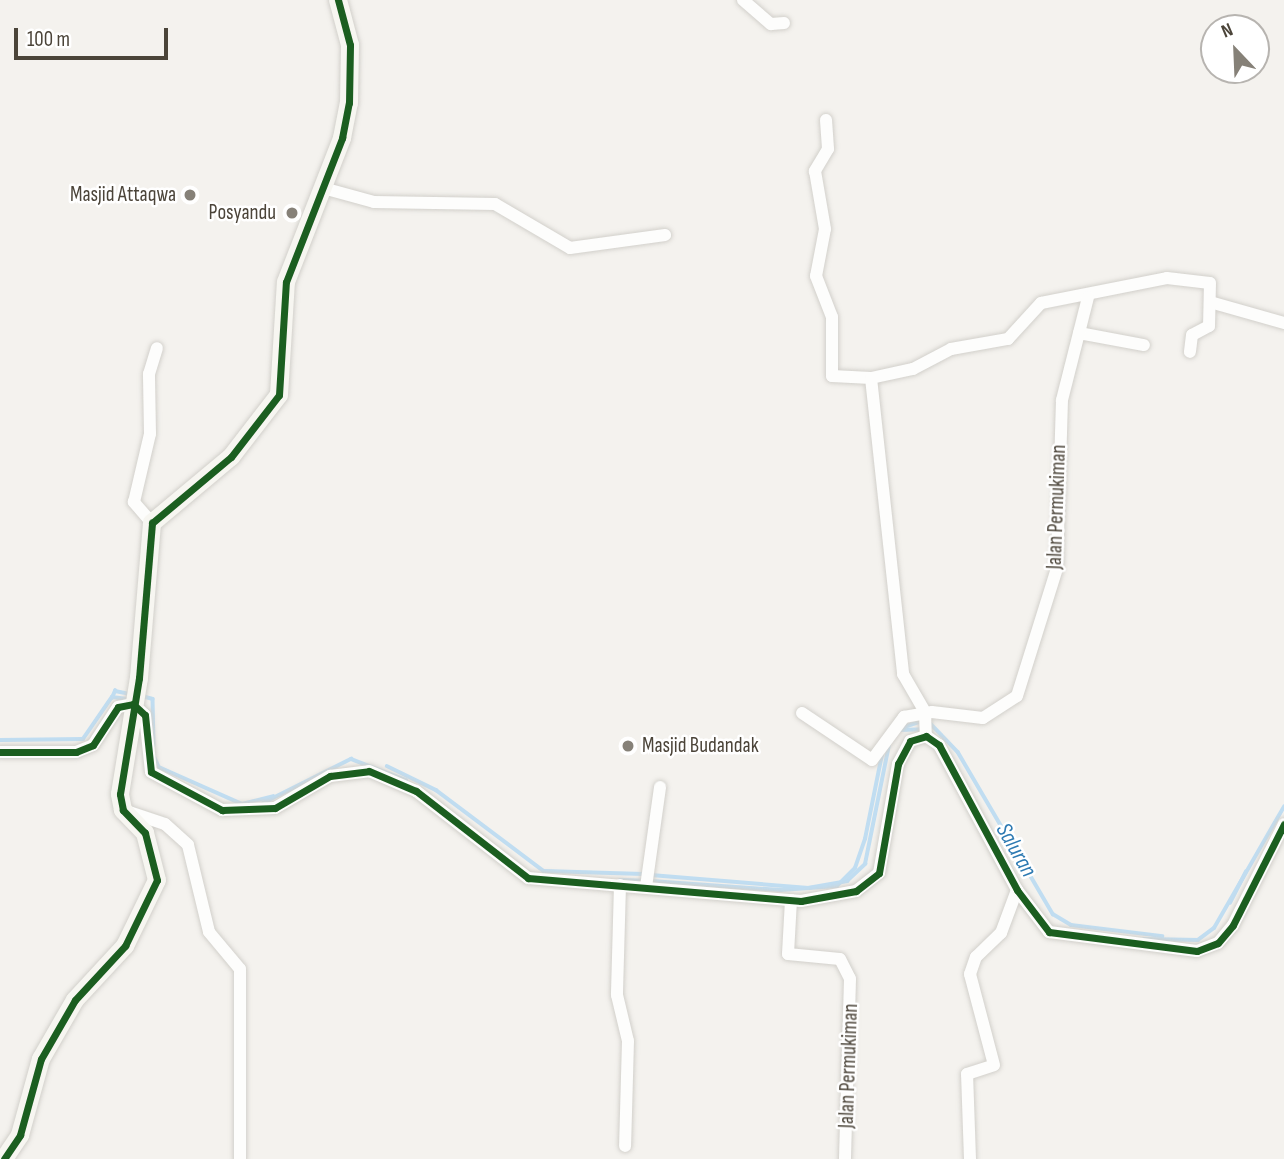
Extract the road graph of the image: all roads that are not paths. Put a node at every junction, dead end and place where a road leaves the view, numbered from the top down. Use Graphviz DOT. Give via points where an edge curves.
graph roads {
  1 [pos="338,0"];
  2 [pos="743,0"];
  3 [pos="784,23"];
  4 [pos="826,120"];
  5 [pos="323,188"];
  6 [pos="665,235"];
  7 [pos="1088,297"];
  8 [pos="1210,302"];
  9 [pos="1284,323"];
  10 [pos="1079,333"];
  11 [pos="1144,345"];
  12 [pos="157,348"];
  13 [pos="1190,352"];
  14 [pos="872,378"];
  15 [pos="152,523"];
  16 [pos="133,702"];
  17 [pos="802,713"];
  18 [pos="925,715"];
  19 [pos="926,734"];
  20 [pos="0,752"];
  21 [pos="660,787"];
  22 [pos="123,810"];
  23 [pos="1284,824"];
  24 [pos="647,879"];
  25 [pos="620,885"];
  26 [pos="1017,890"];
  27 [pos="791,900"];
  28 [pos="625,1146"];
  29 [pos="4,1159"];
  30 [pos="240,1159"];
  31 [pos="845,1159"];
  32 [pos="970,1159"];
  1 -- 5 [label="street" via="350,45 349,103"];
  2 -- 3 [label="street" via="771,24"];
  4 -- 14 [label="street" via="828,149 815,171 825,229 816,276 832,317 831,376"];
  5 -- 6 [label="street" via="374,202 495,204 570,248"];
  5 -- 15 [label="street" via="286,282 279,395 231,457"];
  7 -- 8 [label="street" via="1186,278 1209,281"];
  7 -- 10 [label="street, Jalan Permukiman"];
  7 -- 14 [label="street" via="1041,303 1027,313 1015,335 997,344 951,349 913,369"];
  8 -- 9 [label="street"];
  8 -- 13 [label="street" via="1209,326 1192,335"];
  10 -- 11 [label="street"];
  10 -- 18 [label="street, Jalan Permukiman" via="1062,400 1058,568 1017,696 983,718"];
  12 -- 15 [label="street" via="149,374 150,433 134,502"];
  14 -- 18 [label="street" via="903,674"];
  15 -- 16 [label="street"];
  16 -- 20 [label="street" via="118,707 93,744 76,752"];
  16 -- 22 [label="street" via="121,764"];
  16 -- 25 [label="street" via="145,715 151,772 222,810 275,808 330,776 382,773 416,791 487,852 528,878"];
  17 -- 18 [label="street" via="872,760 897,722"];
  18 -- 19 [label="street"];
  19 -- 26 [label="street" via="939,746"];
  19 -- 27 [label="street" via="910,741 898,764 879,873 868,886 835,898"];
  21 -- 24 [label="street"];
  22 -- 29 [label="street" via="145,833 158,866 150,903 125,947 75,1000 41,1059 20,1135"];
  22 -- 30 [label="street" via="165,824 188,845 209,932 240,969"];
  23 -- 26 [label="street" via="1233,925 1218,943 1197,951 1049,932"];
  24 -- 25 [label="street"];
  24 -- 27 [label="street"];
  25 -- 28 [label="street" via="617,995 629,1063"];
  26 -- 32 [label="street" via="1001,933 973,961 970,974 994,1065 967,1074"];
  27 -- 31 [label="street, Jalan Permukiman" via="788,954 840,959 850,979"];
}
